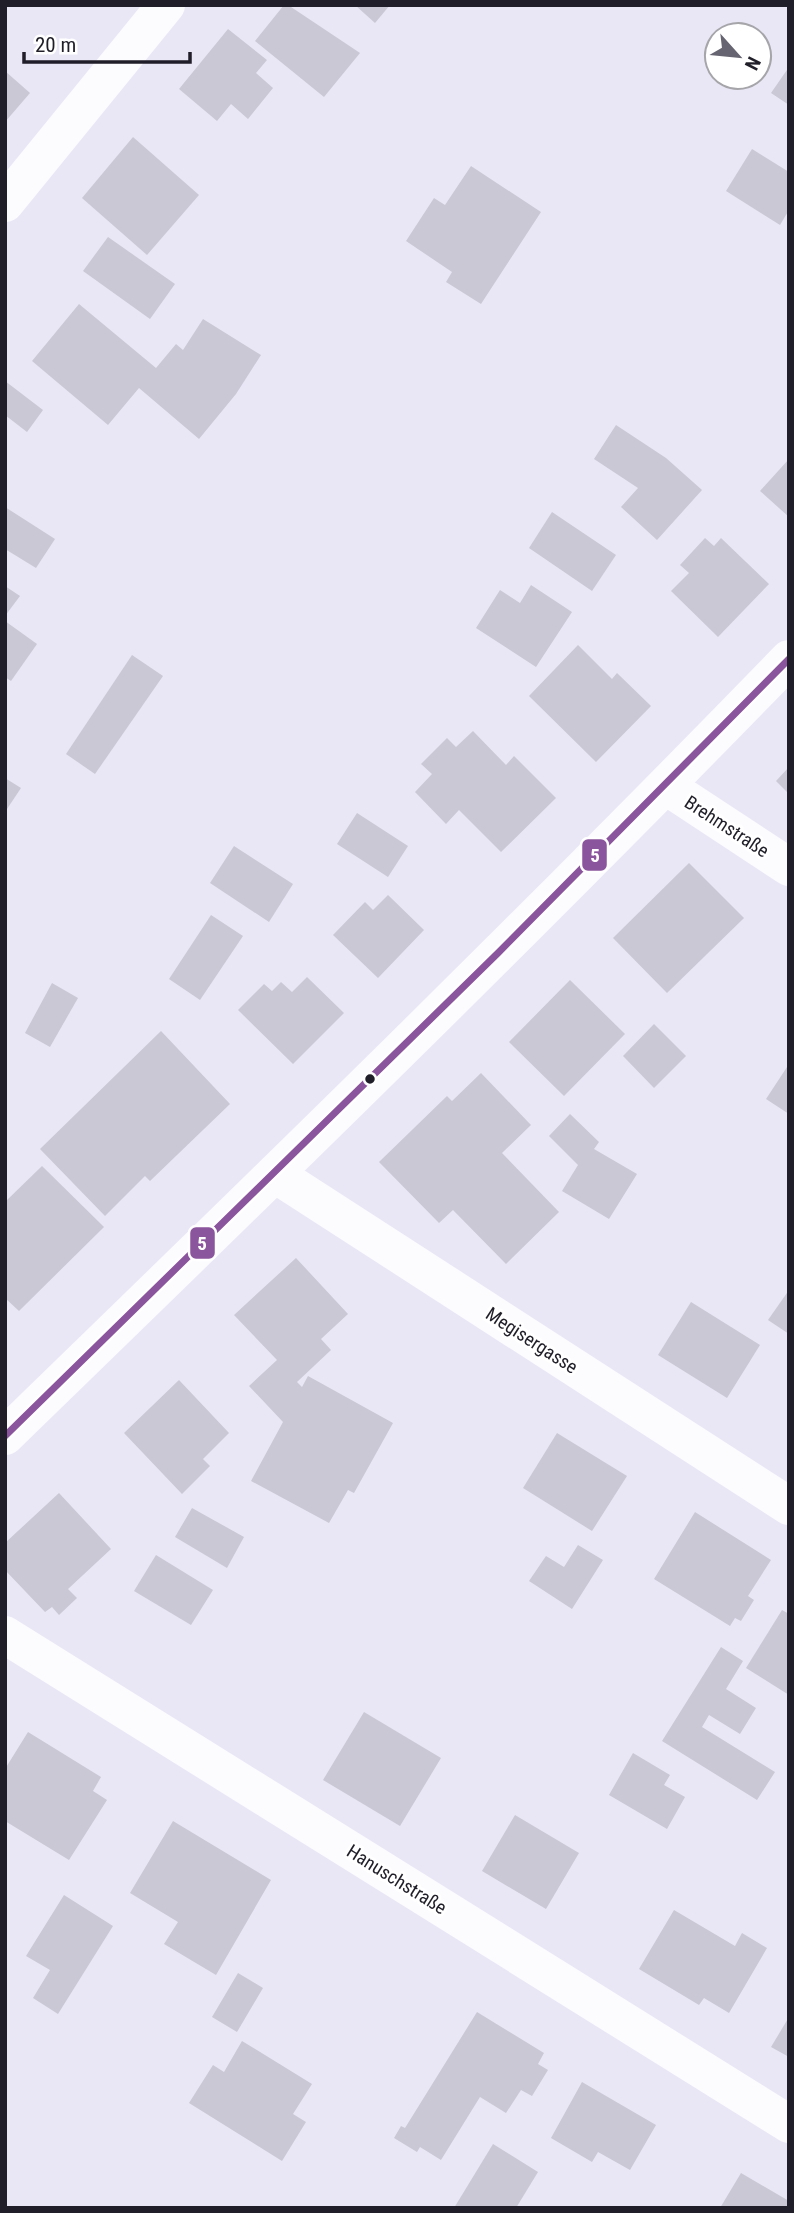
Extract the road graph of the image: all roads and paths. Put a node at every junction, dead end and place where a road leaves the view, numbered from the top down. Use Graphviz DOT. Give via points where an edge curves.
graph roads {
  1 [pos="166,5"];
  2 [pos="5,203"];
  3 [pos="789,659"];
  4 [pos="666,786"];
  5 [pos="789,867"];
  6 [pos="275,1174"];
  7 [pos="5,1436"];
  8 [pos="789,1506"];
  9 [pos="5,1634"];
  10 [pos="789,2124"];
  1 -- 2 [label="street"];
  3 -- 4 [label="street"];
  4 -- 5 [label="street, Brehmstraße"];
  4 -- 6 [label="street"];
  6 -- 7 [label="street"];
  6 -- 8 [label="street, Megisergasse"];
  9 -- 10 [label="street, Hanuschstraße"];
}
